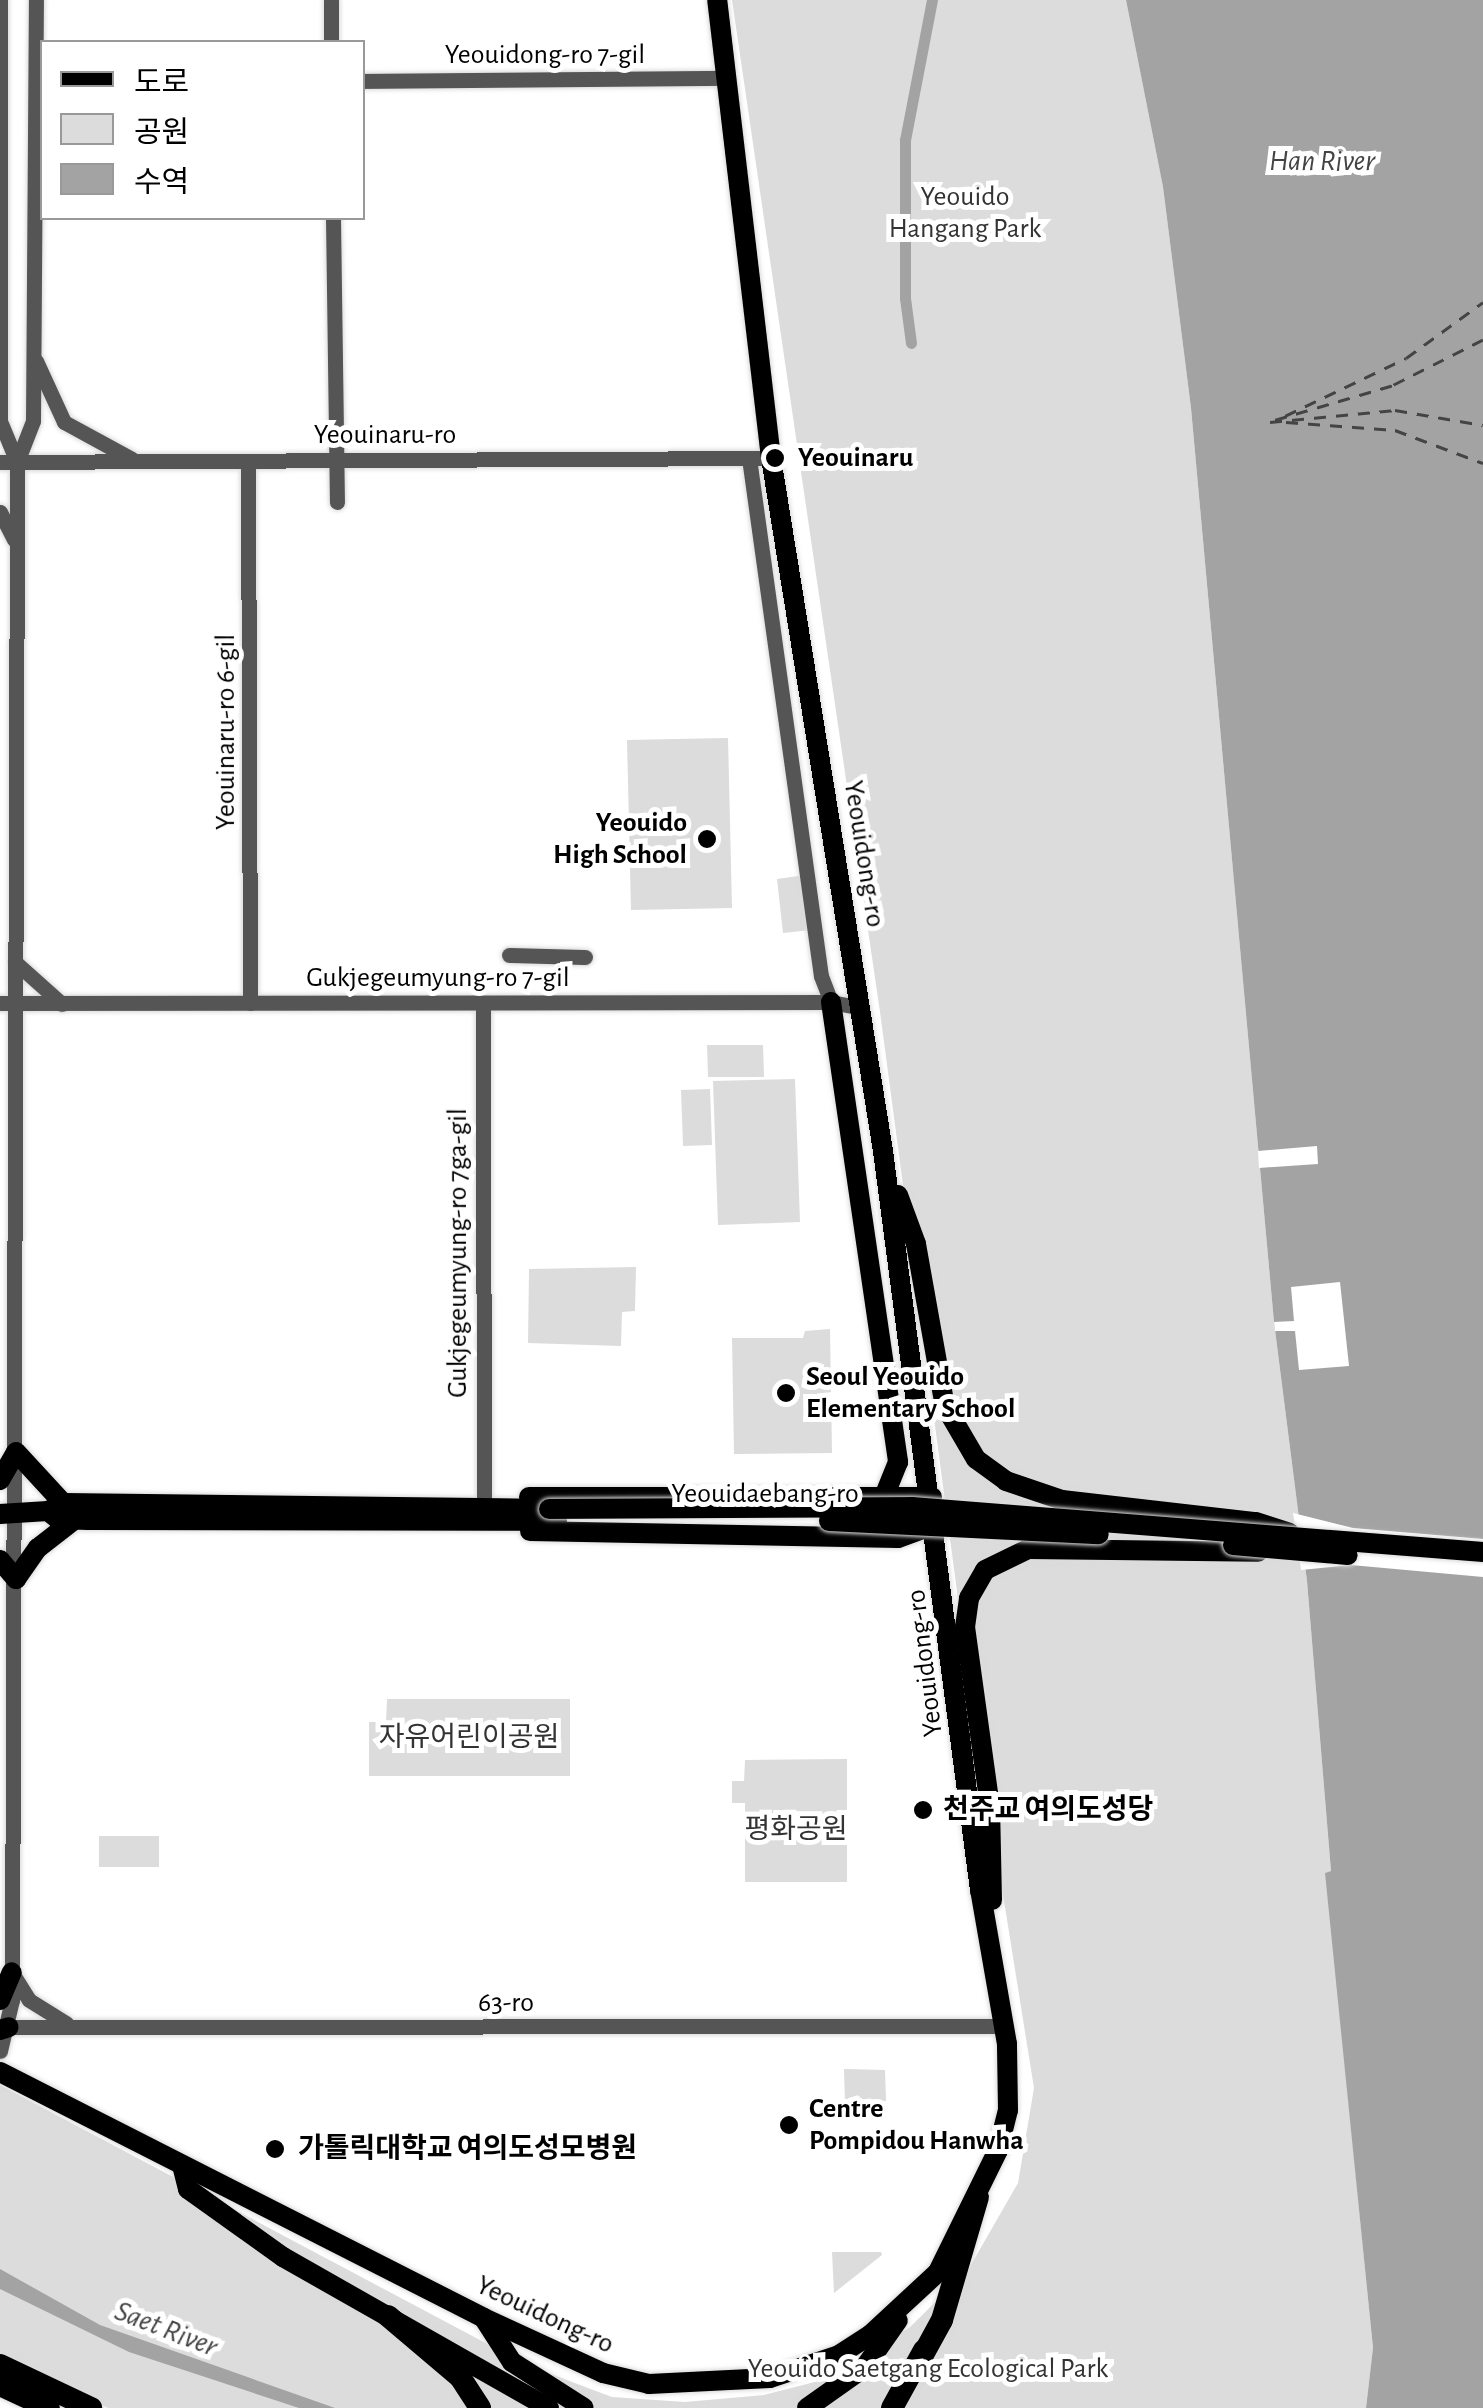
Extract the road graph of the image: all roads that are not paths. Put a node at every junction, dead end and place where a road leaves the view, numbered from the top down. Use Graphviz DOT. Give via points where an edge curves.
graph roads {
  1 [pos="0,0"];
  2 [pos="36,0"];
  3 [pos="330,0"];
  4 [pos="721,0"];
  5 [pos="331,40"];
  6 [pos="727,78"];
  7 [pos="365,81"];
  8 [pos="333,220"];
  9 [pos="0,226"];
  10 [pos="34,357"];
  11 [pos="0,405"];
  12 [pos="749,458"];
  13 [pos="771,458"];
  14 [pos="336,460"];
  15 [pos="136,461"];
  16 [pos="248,461"];
  17 [pos="8,462"];
  18 [pos="337,502"];
  19 [pos="0,512"];
  20 [pos="17,546"];
  21 [pos="8,736"];
  22 [pos="510,955"];
  23 [pos="585,957"];
  24 [pos="15,962"];
  25 [pos="831,1002"];
  26 [pos="8,1004"];
  27 [pos="250,1004"];
  28 [pos="483,1004"];
  29 [pos="65,1006"];
  30 [pos="861,1008"];
  31 [pos="0,1037"];
  32 [pos="15,1060"];
  33 [pos="883,1150"];
  34 [pos="16,1452"];
  35 [pos="0,1480"];
  36 [pos="884,1497"];
  37 [pos="932,1497"];
  38 [pos="460,1509"];
  39 [pos="62,1511"];
  40 [pos="481,1512"];
  41 [pos="8,1514"];
  42 [pos="553,1515"];
  43 [pos="935,1524"];
  44 [pos="898,1538"];
  45 [pos="1289,1542"];
  46 [pos="1483,1552"];
  47 [pos="940,1556"];
  48 [pos="0,1560"];
  49 [pos="1483,1566"];
  50 [pos="16,1580"];
  51 [pos="6,1766"];
  52 [pos="992,1967"];
  53 [pos="12,1972"];
  54 [pos="0,2000"];
  55 [pos="75,2026"];
  56 [pos="1003,2026"];
  57 [pos="4,2029"];
  58 [pos="0,2052"];
  59 [pos="0,2072"];
  60 [pos="182,2166"];
  61 [pos="978,2197"];
  62 [pos="938,2272"];
  63 [pos="911,2301"];
  64 [pos="388,2316"];
  65 [pos="484,2318"];
  66 [pos="918,2362"];
  67 [pos="0,2365"];
  68 [pos="0,2385"];
  69 [pos="49,2408"];
  70 [pos="91,2408"];
  71 [pos="480,2408"];
  72 [pos="550,2408"];
  73 [pos="562,2408"];
  74 [pos="584,2408"];
  75 [pos="808,2408"];
  76 [pos="892,2408"];
  1 -- 9 [label="street"];
  2 -- 10 [label="street"];
  3 -- 5 [label="street"];
  4 -- 6 [label="main road, Yeouidong-ro"];
  6 -- 7 [label="street, Yeouidong-ro 7-gil"];
  6 -- 13 [label="main road, Yeouidong-ro"];
  8 -- 14 [label="street"];
  9 -- 11 [label="street"];
  10 -- 15 [label="street" via="64,422"];
  10 -- 17 [label="street" via="33,422"];
  11 -- 17 [label="street"];
  12 -- 13 [label="street, Yeouinaru-ro"];
  12 -- 14 [label="street, Yeouinaru-ro"];
  12 -- 25 [label="street" via="821,976"];
  13 -- 30 [label="main road, Yeouidong-ro"];
  14 -- 16 [label="street, Yeouinaru-ro"];
  14 -- 18 [label="street"];
  15 -- 16 [label="street, Yeouinaru-ro"];
  15 -- 17 [label="street, Yeouinaru-ro"];
  16 -- 27 [label="street, Yeouinaru-ro 6-gil"];
  17 -- 20 [label="street"];
  19 -- 20 [label="street"];
  20 -- 21 [label="street"];
  21 -- 24 [label="street"];
  22 -- 23 [label="street"];
  24 -- 26 [label="street"];
  24 -- 29 [label="street"];
  25 -- 28 [label="street, Gukjegeumyung-ro 7-gil"];
  25 -- 30 [label="street, Gukjegeumyung-ro 7-gil"];
  25 -- 36 [label="main road" via="898,1462"];
  26 -- 29 [label="street, Gukjegeumyung-ro 7-gil"];
  26 -- 32 [label="street"];
  27 -- 28 [label="street, Gukjegeumyung-ro 7-gil"];
  27 -- 29 [label="street, Gukjegeumyung-ro 7-gil"];
  28 -- 40 [label="street, Gukjegeumyung-ro 7ga-gil"];
  30 -- 33 [label="main road, Yeouidong-ro"];
  31 -- 32 [label="street"];
  32 -- 34 [label="street"];
  33 -- 37 [label="main road, Yeouidong-ro"];
  33 -- 45 [label="main road" via="916,1244 939,1381 961,1438 1006,1482 1062,1500 1256,1522"];
  34 -- 35 [label="main road"];
  34 -- 39 [label="main road"];
  34 -- 41 [label="street"];
  36 -- 37 [label="main road"];
  36 -- 40 [label="main road"];
  37 -- 43 [label="main road, Yeouidong-ro"];
  38 -- 39 [label="main road, Yeouidaebang-ro"];
  38 -- 40 [label="main road"];
  38 -- 42 [label="main road, Yeouidaebang-ro"];
  39 -- 40 [label="main road, Yeouidaebang-ro"];
  39 -- 41 [label="main road, Yeouidaebang-ro"];
  39 -- 50 [label="main road"];
  40 -- 42 [label="main road, Yeouidaebang-ro"];
  40 -- 44 [label="main road" via="566,1537"];
  41 -- 50 [label="street"];
  42 -- 45 [label="main road, Yeouidaebang-ro, bridge" via="898,1522"];
  43 -- 44 [label="main road"];
  43 -- 47 [label="main road, Yeouidong-ro"];
  44 -- 47 [label="main road"];
  45 -- 46 [label="main road, bridge"];
  45 -- 49 [label="main road, Yeouidaebang-ro, bridge"];
  45 -- 52 [label="main road, bridge" via="1224,1555 1110,1547 1012,1554 976,1583 965,1614 990,1807"];
  47 -- 52 [label="main road, Yeouidong-ro"];
  48 -- 50 [label="main road"];
  50 -- 51 [label="street"];
  51 -- 53 [label="street"];
  52 -- 56 [label="main road, Yeouidong-ro"];
  53 -- 54 [label="main road"];
  53 -- 55 [label="street" via="29,2000"];
  53 -- 57 [label="street"];
  55 -- 56 [label="street, 63-ro"];
  55 -- 57 [label="street, 63-ro"];
  56 -- 61 [label="main road, Yeouidong-ro" via="1008,2110"];
  57 -- 58 [label="street"];
  59 -- 60 [label="main road, Yeouidong-ro"];
  60 -- 64 [label="main road" via="188,2189 223,2216"];
  60 -- 65 [label="main road, Yeouidong-ro"];
  61 -- 62 [label="main road, Yeouidong-ro"];
  61 -- 66 [label="highway" via="942,2320"];
  62 -- 63 [label="main road, Yeouidong-ro"];
  62 -- 66 [label="highway" via="943,2304"];
  63 -- 65 [label="main road, Yeouidong-ro" via="839,2354 728,2384 626,2380"];
  63 -- 75 [label="main road" via="865,2367"];
  64 -- 71 [label="highway" via="460,2377"];
  64 -- 72 [label="main road"];
  65 -- 73 [label="main road" via="496,2361"];
  65 -- 74 [label="main road" via="512,2362"];
  66 -- 76 [label="highway"];
  67 -- 70 [label="highway"];
  68 -- 69 [label="highway"];
}
